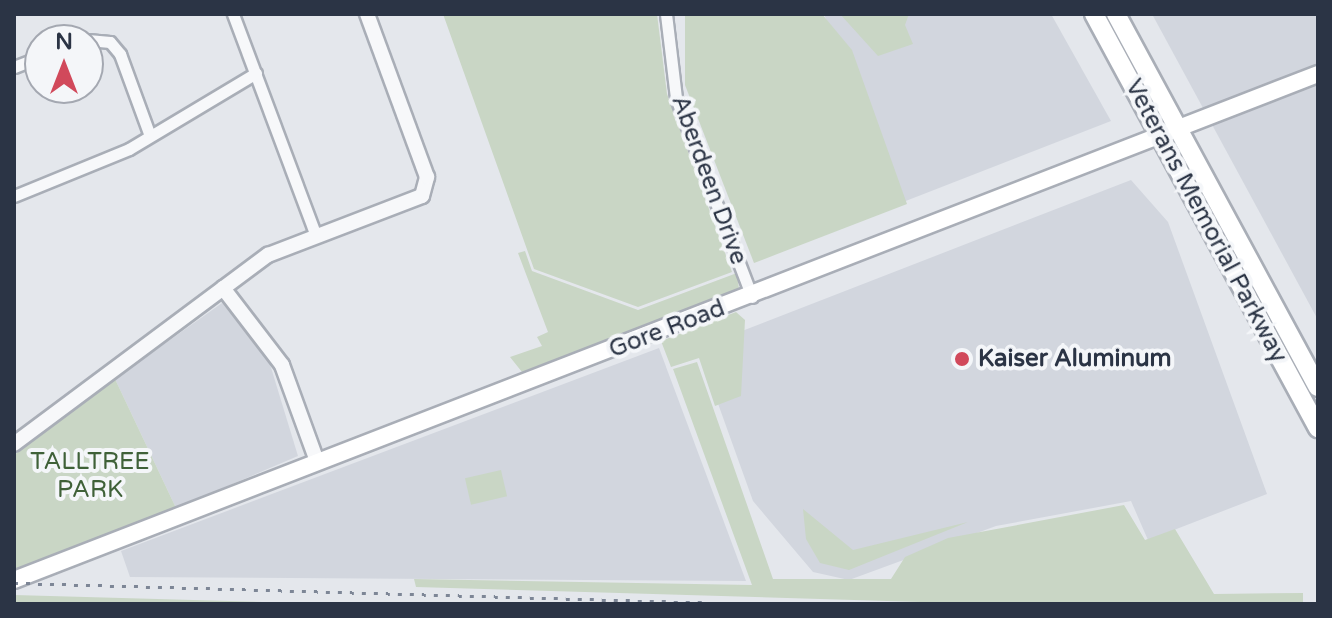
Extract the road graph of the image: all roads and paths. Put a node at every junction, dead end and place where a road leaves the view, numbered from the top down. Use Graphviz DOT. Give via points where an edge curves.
graph roads {
  1 [pos="233,14"];
  2 [pos="367,14"];
  3 [pos="666,14"];
  4 [pos="1094,14"];
  5 [pos="1116,14"];
  6 [pos="104,41"];
  7 [pos="256,73"];
  8 [pos="1318,74"];
  9 [pos="1169,132"];
  10 [pos="150,136"];
  11 [pos="14,196"];
  12 [pos="316,236"];
  13 [pos="223,288"];
  14 [pos="752,297"];
  15 [pos="1318,387"];
  16 [pos="1318,428"];
  17 [pos="14,444"];
  18 [pos="317,461"];
  19 [pos="14,580"];
  1 -- 7 [label="street"];
  2 -- 12 [label="street" via="427,177 422,196"];
  3 -- 14 [label="street, Aberdeen Drive" via="676,98"];
  4 -- 9 [label="highway, Veterans Memorial Parkway"];
  5 -- 9 [label="highway, Veterans Memorial Parkway"];
  6 -- 10 [label="street" via="120,54"];
  7 -- 10 [label="street"];
  7 -- 12 [label="street"];
  8 -- 9 [label="main road, Gore Road"];
  9 -- 14 [label="main road, Gore Road"];
  9 -- 15 [label="highway, Veterans Memorial Parkway"];
  9 -- 16 [label="highway, Veterans Memorial Parkway"];
  10 -- 11 [label="street"];
  12 -- 13 [label="street" via="268,255"];
  13 -- 17 [label="street"];
  13 -- 18 [label="street" via="282,365"];
  14 -- 18 [label="main road, Gore Road"];
  18 -- 19 [label="main road, Gore Road"];
}
